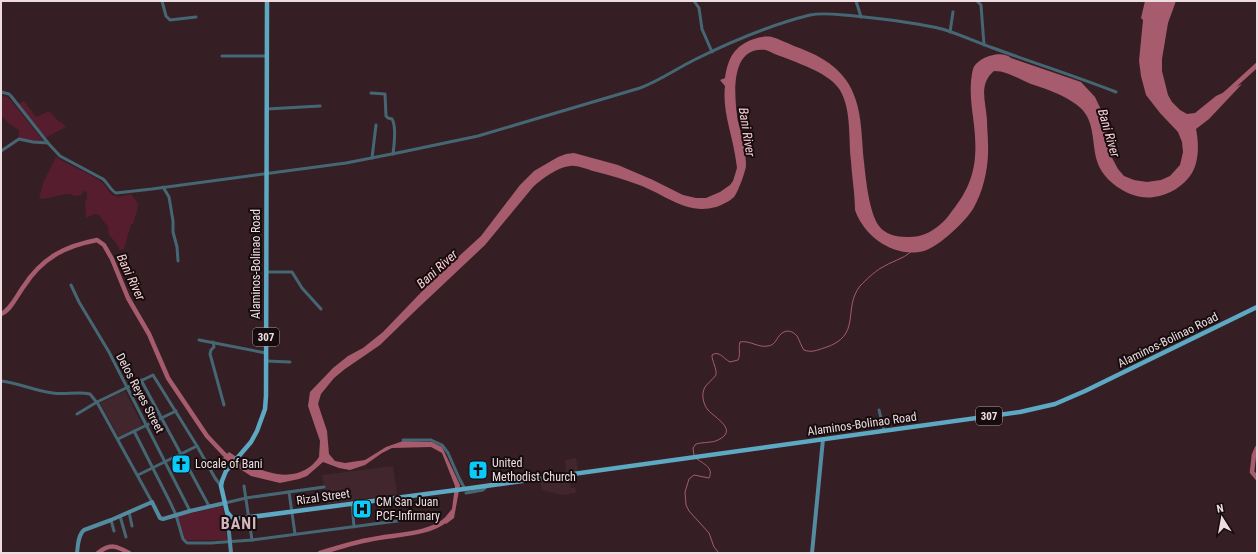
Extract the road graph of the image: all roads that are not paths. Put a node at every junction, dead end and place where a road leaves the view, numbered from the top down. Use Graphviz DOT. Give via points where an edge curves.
graph roads {
  1 [pos="162,1"];
  2 [pos="267,1"];
  3 [pos="694,1"];
  4 [pos="856,1"];
  5 [pos="977,1"];
  6 [pos="953,12"];
  7 [pos="196,17"];
  8 [pos="862,17"];
  9 [pos="950,32"];
  10 [pos="984,45"];
  11 [pos="712,52"];
  12 [pos="222,56"];
  13 [pos="267,56"];
  14 [pos="1,92"];
  15 [pos="1116,92"];
  16 [pos="371,93"];
  17 [pos="320,106"];
  18 [pos="267,109"];
  19 [pos="376,125"];
  20 [pos="48,143"];
  21 [pos="1,151"];
  22 [pos="393,154"];
  23 [pos="372,158"];
  24 [pos="266,173"];
  25 [pos="163,187"];
  26 [pos="178,261"];
  27 [pos="266,272"];
  28 [pos="71,285"];
  29 [pos="1257,307"];
  30 [pos="322,309"];
  31 [pos="199,340"];
  32 [pos="213,342"];
  33 [pos="266,353"];
  34 [pos="266,360"];
  35 [pos="290,362"];
  36 [pos="141,380"];
  37 [pos="1,381"];
  38 [pos="126,388"];
  39 [pos="97,402"];
  40 [pos="224,405"];
  41 [pos="879,410"];
  42 [pos="176,411"];
  43 [pos="77,414"];
  44 [pos="162,418"];
  45 [pos="147,426"];
  46 [pos="134,431"];
  47 [pos="884,431"];
  48 [pos="118,439"];
  49 [pos="823,439"];
  50 [pos="404,440"];
  51 [pos="197,446"];
  52 [pos="182,454"];
  53 [pos="166,461"];
  54 [pos="153,468"];
  55 [pos="138,475"];
  56 [pos="221,486"];
  57 [pos="244,486"];
  58 [pos="324,487"];
  59 [pos="465,490"];
  60 [pos="448,491"];
  61 [pos="289,492"];
  62 [pos="246,498"];
  63 [pos="152,502"];
  64 [pos="225,503"];
  65 [pos="352,503"];
  66 [pos="209,506"];
  67 [pos="190,511"];
  68 [pos="129,512"];
  69 [pos="227,512"];
  70 [pos="292,512"];
  71 [pos="176,515"];
  72 [pos="120,516"];
  73 [pos="248,517"];
  74 [pos="236,519"];
  75 [pos="412,519"];
  76 [pos="111,520"];
  77 [pos="228,524"];
  78 [pos="132,526"];
  79 [pos="354,527"];
  80 [pos="114,530"];
  81 [pos="295,534"];
  82 [pos="126,537"];
  83 [pos="252,540"];
  84 [pos="230,542"];
  85 [pos="77,553"];
  86 [pos="231,553"];
  87 [pos="812,553"];
  1 -- 7 [label="street" via="166,16 170,20"];
  2 -- 13 [label="main road, Alaminos-Bolinao Road / 307"];
  3 -- 11 [label="street" via="699,8 702,29"];
  4 -- 8 [label="street"];
  5 -- 10 [label="street" via="981,5"];
  6 -- 9 [label="street"];
  8 -- 9 [label="street" via="908,22"];
  8 -- 11 [label="street" via="811,15 744,37"];
  9 -- 10 [label="street"];
  10 -- 15 [label="street"];
  11 -- 22 [label="street" via="640,88 472,137"];
  12 -- 13 [label="street"];
  13 -- 18 [label="main road, Alaminos-Bolinao Road / 307"];
  14 -- 20 [label="street" via="11,96"];
  16 -- 22 [label="street" via="385,94 386,116 394,123"];
  17 -- 18 [label="street"];
  18 -- 24 [label="main road, Alaminos-Bolinao Road / 307"];
  19 -- 23 [label="street"];
  20 -- 21 [label="street" via="19,139"];
  20 -- 25 [label="street" via="60,156 103,179 113,192"];
  22 -- 23 [label="street"];
  23 -- 24 [label="street"];
  24 -- 25 [label="street"];
  24 -- 27 [label="main road, Alaminos-Bolinao Road / 307"];
  25 -- 26 [label="street" via="169,197"];
  27 -- 30 [label="street" via="292,272 302,288"];
  27 -- 33 [label="main road, Alaminos-Bolinao Road / 307"];
  28 -- 38 [label="street, Delos Reyes Street"];
  29 -- 47 [label="main road, Alaminos-Bolinao Road / 307" via="1055,404 1020,412"];
  31 -- 32 [label="street"];
  32 -- 33 [label="street"];
  32 -- 40 [label="street" via="214,347 210,354"];
  33 -- 34 [label="main road, Alaminos-Bolinao Road / 307"];
  34 -- 35 [label="street"];
  34 -- 56 [label="main road, Alaminos-Bolinao Road / 307" via="265,409 251,442 224,475"];
  36 -- 38 [label="street"];
  36 -- 42 [label="street" via="153,375"];
  36 -- 44 [label="street"];
  37 -- 39 [label="street" via="53,393 90,394"];
  38 -- 39 [label="street"];
  38 -- 45 [label="street, Delos Reyes Street"];
  39 -- 43 [label="street"];
  39 -- 48 [label="street"];
  41 -- 47 [label="street"];
  42 -- 44 [label="street"];
  42 -- 51 [label="street"];
  44 -- 45 [label="street"];
  44 -- 52 [label="street"];
  45 -- 46 [label="street"];
  45 -- 53 [label="street, Delos Reyes Street"];
  46 -- 48 [label="street"];
  46 -- 54 [label="street"];
  47 -- 49 [label="main road, Alaminos-Bolinao Road / 307"];
  48 -- 55 [label="street"];
  49 -- 59 [label="main road, Alaminos-Bolinao Road / 307"];
  49 -- 87 [label="street"];
  50 -- 59 [label="street" via="431,440 442,445"];
  51 -- 52 [label="street"];
  51 -- 56 [label="street"];
  52 -- 53 [label="street"];
  52 -- 66 [label="street"];
  53 -- 54 [label="street"];
  53 -- 67 [label="street, Delos Reyes Street"];
  54 -- 55 [label="street"];
  54 -- 71 [label="street"];
  55 -- 63 [label="street"];
  56 -- 64 [label="main road"];
  57 -- 62 [label="street"];
  58 -- 61 [label="street"];
  59 -- 60 [label="main road, Alaminos-Bolinao Road / 307"];
  60 -- 65 [label="main road, Rizal Street / 307"];
  61 -- 62 [label="street"];
  61 -- 70 [label="street"];
  62 -- 64 [label="street"];
  62 -- 73 [label="street"];
  63 -- 68 [label="street"];
  63 -- 71 [label="street" via="161,519"];
  64 -- 66 [label="street"];
  64 -- 69 [label="main road"];
  65 -- 70 [label="main road, Rizal Street / 307"];
  65 -- 79 [label="street"];
  66 -- 67 [label="street"];
  67 -- 71 [label="street"];
  68 -- 72 [label="street"];
  68 -- 78 [label="street"];
  69 -- 74 [label="main road"];
  69 -- 77 [label="street"];
  70 -- 73 [label="main road, Rizal Street / 307"];
  70 -- 81 [label="street"];
  71 -- 84 [label="street" via="185,542"];
  72 -- 76 [label="street"];
  72 -- 82 [label="street"];
  73 -- 74 [label="main road, Rizal Street / 307"];
  73 -- 83 [label="street"];
  74 -- 77 [label="street"];
  75 -- 79 [label="street"];
  76 -- 80 [label="street"];
  76 -- 85 [label="street" via="81,532"];
  77 -- 84 [label="street"];
  79 -- 81 [label="street"];
  81 -- 83 [label="street"];
  83 -- 84 [label="street"];
  84 -- 86 [label="street"];
}
